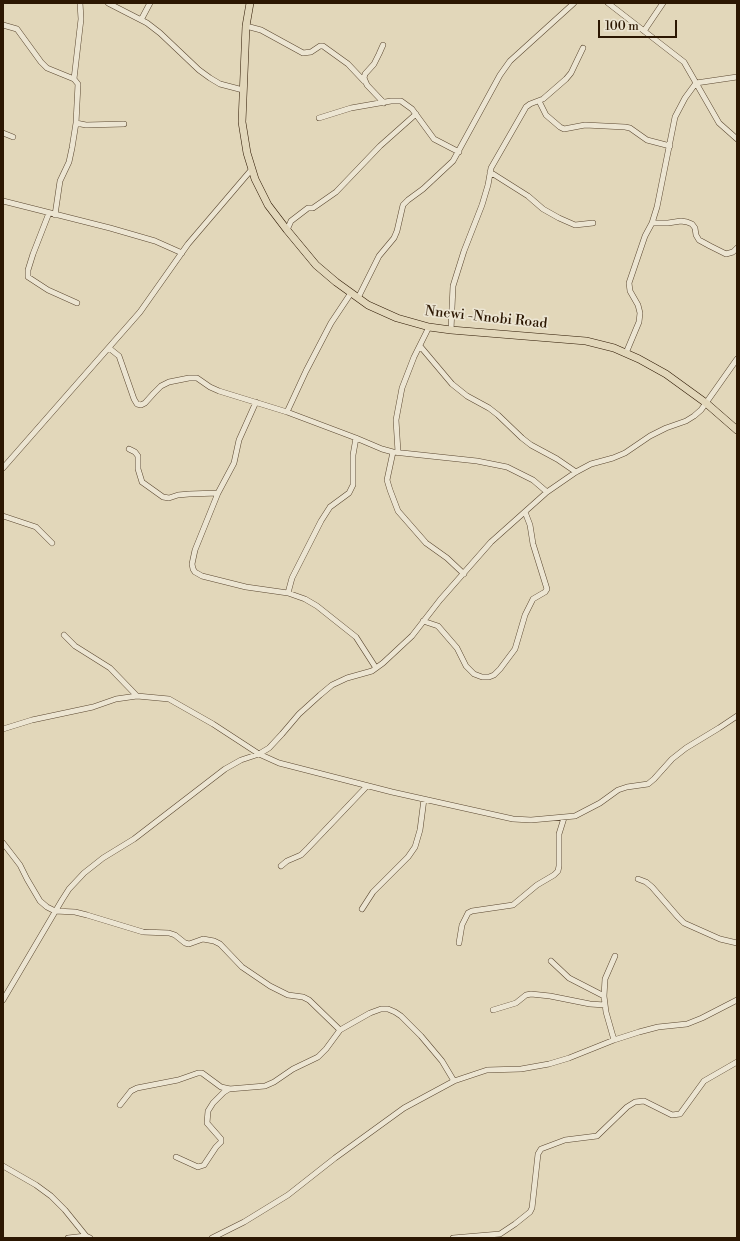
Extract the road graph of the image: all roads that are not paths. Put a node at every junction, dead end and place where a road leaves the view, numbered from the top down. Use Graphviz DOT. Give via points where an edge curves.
graph roads {
  1 [pos="80,3"];
  2 [pos="108,3"];
  3 [pos="150,3"];
  4 [pos="250,3"];
  5 [pos="574,3"];
  6 [pos="608,3"];
  7 [pos="663,3"];
  8 [pos="141,20"];
  9 [pos="3,25"];
  10 [pos="246,26"];
  11 [pos="644,30"];
  12 [pos="383,45"];
  13 [pos="583,48"];
  14 [pos="737,77"];
  15 [pos="74,79"];
  16 [pos="364,81"];
  17 [pos="696,83"];
  18 [pos="243,90"];
  19 [pos="539,101"];
  20 [pos="384,103"];
  21 [pos="416,114"];
  22 [pos="319,118"];
  23 [pos="76,123"];
  24 [pos="124,124"];
  25 [pos="3,133"];
  26 [pos="12,137"];
  27 [pos="737,139"];
  28 [pos="670,146"];
  29 [pos="459,152"];
  30 [pos="252,169"];
  31 [pos="490,172"];
  32 [pos="3,201"];
  33 [pos="49,213"];
  34 [pos="55,215"];
  35 [pos="652,222"];
  36 [pos="593,223"];
  37 [pos="287,230"];
  38 [pos="737,248"];
  39 [pos="182,252"];
  40 [pos="351,293"];
  41 [pos="358,298"];
  42 [pos="77,303"];
  43 [pos="429,327"];
  44 [pos="451,330"];
  45 [pos="420,346"];
  46 [pos="110,348"];
  47 [pos="626,353"];
  48 [pos="737,360"];
  49 [pos="256,402"];
  50 [pos="706,403"];
  51 [pos="288,412"];
  52 [pos="737,430"];
  53 [pos="356,438"];
  54 [pos="129,449"];
  55 [pos="396,452"];
  56 [pos="3,468"];
  57 [pos="576,472"];
  58 [pos="547,492"];
  59 [pos="218,493"];
  60 [pos="525,512"];
  61 [pos="3,516"];
  62 [pos="52,544"];
  63 [pos="464,574"];
  64 [pos="288,593"];
  65 [pos="423,621"];
  66 [pos="64,635"];
  67 [pos="376,668"];
  68 [pos="138,696"];
  69 [pos="737,716"];
  70 [pos="3,729"];
  71 [pos="259,754"];
  72 [pos="366,786"];
  73 [pos="424,799"];
  74 [pos="564,818"];
  75 [pos="3,843"];
  76 [pos="281,866"];
  77 [pos="638,879"];
  78 [pos="362,909"];
  79 [pos="55,911"];
  80 [pos="459,943"];
  81 [pos="737,943"];
  82 [pos="615,956"];
  83 [pos="551,961"];
  84 [pos="604,996"];
  85 [pos="3,999"];
  86 [pos="737,1000"];
  87 [pos="605,1005"];
  88 [pos="493,1010"];
  89 [pos="340,1030"];
  90 [pos="614,1040"];
  91 [pos="737,1062"];
  92 [pos="454,1081"];
  93 [pos="230,1089"];
  94 [pos="120,1105"];
  95 [pos="176,1156"];
  96 [pos="3,1166"];
  97 [pos="88,1237"];
  98 [pos="68,1238"];
  99 [pos="212,1238"];
  100 [pos="453,1238"];
  1 -- 15 [label="street" via="81,19"];
  2 -- 8 [label="street"];
  3 -- 8 [label="street"];
  4 -- 10 [label="main road, Nnewi -Nnobi Road"];
  5 -- 29 [label="street" via="510,62 500,75"];
  6 -- 11 [label="street"];
  7 -- 11 [label="street"];
  8 -- 18 [label="street" via="160,33 210,78 220,84"];
  9 -- 15 [label="street" via="17,29 47,68"];
  10 -- 16 [label="street" via="261,30 303,53 323,46 348,64"];
  10 -- 18 [label="main road, Nnewi -Nnobi Road"];
  11 -- 17 [label="street" via="684,62"];
  12 -- 16 [label="street" via="374,64 365,74"];
  13 -- 19 [label="street" via="571,73"];
  14 -- 17 [label="street"];
  15 -- 23 [label="street" via="78,84"];
  16 -- 20 [label="street"];
  17 -- 27 [label="street" via="719,123"];
  17 -- 28 [label="street" via="675,117"];
  18 -- 30 [label="main road, Nnewi -Nnobi Road" via="242,122"];
  19 -- 28 [label="street" via="546,115 564,129 585,125 625,126 647,140"];
  19 -- 31 [label="street" via="526,107"];
  20 -- 21 [label="street" via="401,101"];
  20 -- 22 [label="street" via="351,108"];
  21 -- 29 [label="street" via="434,139"];
  21 -- 37 [label="street" via="380,146 336,192 291,221"];
  23 -- 24 [label="street"];
  23 -- 34 [label="street" via="69,162 60,181"];
  25 -- 26 [label="street"];
  28 -- 35 [label="street" via="658,207"];
  29 -- 41 [label="street" via="449,166 403,205 394,238 379,256"];
  30 -- 37 [label="main road, Nnewi -Nnobi Road" via="268,204"];
  30 -- 39 [label="street"];
  31 -- 36 [label="street" via="559,218 575,225"];
  31 -- 44 [label="street" via="482,205 453,286"];
  32 -- 33 [label="street"];
  33 -- 34 [label="street"];
  33 -- 42 [label="street" via="28,270 28,277 48,290"];
  34 -- 39 [label="street" via="155,241"];
  35 -- 38 [label="street" via="687,222 695,228 699,240 710,246 726,254"];
  35 -- 47 [label="street" via="629,283 640,313 639,322"];
  37 -- 40 [label="main road, Nnewi -Nnobi Road" via="316,265"];
  39 -- 46 [label="street" via="140,312"];
  40 -- 41 [label="main road, Nnewi -Nnobi Road"];
  40 -- 51 [label="street" via="331,323"];
  41 -- 43 [label="main road, Nnewi -Nnobi Road" via="397,318"];
  43 -- 44 [label="main road, Nnewi -Nnobi Road"];
  43 -- 45 [label="street"];
  44 -- 47 [label="main road, Nnewi -Nnobi Road" via="586,341"];
  45 -- 55 [label="street" via="402,388 396,420"];
  45 -- 57 [label="street" via="452,384 489,408 531,445"];
  46 -- 49 [label="street" via="119,356 137,404 145,403 161,386 189,378 197,378 219,391"];
  46 -- 56 [label="street"];
  47 -- 50 [label="main road, Nnewi -Nnobi Road" via="666,374"];
  48 -- 50 [label="street"];
  49 -- 51 [label="street"];
  49 -- 59 [label="street" via="239,440 234,463"];
  50 -- 52 [label="main road, Nnewi -Nnobi Road"];
  50 -- 57 [label="street" via="686,421 650,436 625,453 591,464"];
  51 -- 53 [label="street"];
  53 -- 55 [label="street" via="374,447"];
  53 -- 64 [label="street" via="353,485 349,493 330,507 321,521 292,578"];
  54 -- 59 [label="street" via="138,456 142,482 163,497"];
  55 -- 58 [label="street" via="507,467 534,480"];
  55 -- 63 [label="street" via="387,480 398,510 426,543"];
  57 -- 58 [label="street"];
  58 -- 60 [label="street"];
  59 -- 64 [label="street" via="195,550 192,564 195,572 246,587"];
  60 -- 63 [label="street" via="491,542"];
  60 -- 65 [label="street" via="547,589 533,600 525,615 515,649 500,669 489,677 474,674 442,631 433,624"];
  61 -- 62 [label="street" via="36,527"];
  63 -- 65 [label="street"];
  64 -- 67 [label="street" via="317,606 356,636"];
  65 -- 67 [label="street" via="401,648"];
  66 -- 68 [label="street" via="75,646 110,668"];
  67 -- 71 [label="street" via="332,685 299,714 274,743"];
  68 -- 70 [label="street" via="116,699"];
  68 -- 71 [label="street" via="168,699"];
  69 -- 74 [label="street" via="686,748 648,784 618,790 588,810"];
  71 -- 72 [label="street" via="279,763"];
  71 -- 79 [label="street" via="226,769 134,839 103,858 69,889"];
  72 -- 73 [label="street"];
  72 -- 76 [label="street" via="308,848"];
  73 -- 74 [label="street" via="513,819"];
  73 -- 78 [label="street" via="415,847 373,892"];
  74 -- 80 [label="street" via="559,834 558,871 513,905 468,913 462,925"];
  75 -- 79 [label="street" via="20,865 40,901"];
  77 -- 81 [label="street" via="646,882 684,923 720,939"];
  79 -- 85 [label="street"];
  79 -- 89 [label="street" via="81,913 143,932 169,933 188,944 203,939 214,941 242,967 270,986 288,995 303,996"];
  82 -- 84 [label="street" via="605,979"];
  83 -- 84 [label="street" via="569,978"];
  84 -- 87 [label="street"];
  86 -- 90 [label="street" via="687,1024 658,1026"];
  87 -- 88 [label="street" via="531,994 516,1003"];
  87 -- 90 [label="street"];
  89 -- 92 [label="street" via="381,1009 395,1012 442,1060"];
  89 -- 93 [label="street" via="318,1057 274,1082 265,1086"];
  90 -- 92 [label="street" via="582,1054 549,1064 487,1070"];
  91 -- 100 [label="street" via="704,1081 680,1114 672,1115 644,1101 635,1102 626,1107 597,1136 565,1140 541,1149 538,1154 530,1212 500,1234"];
  92 -- 99 [label="street" via="404,1108 288,1195"];
  93 -- 94 [label="street" via="198,1073 178,1080 137,1088 131,1091"];
  93 -- 95 [label="street" via="213,1103 208,1112 207,1123 221,1142 204,1165 198,1168"];
  96 -- 97 [label="street" via="51,1196"];
  97 -- 98 [label="street"];
}
